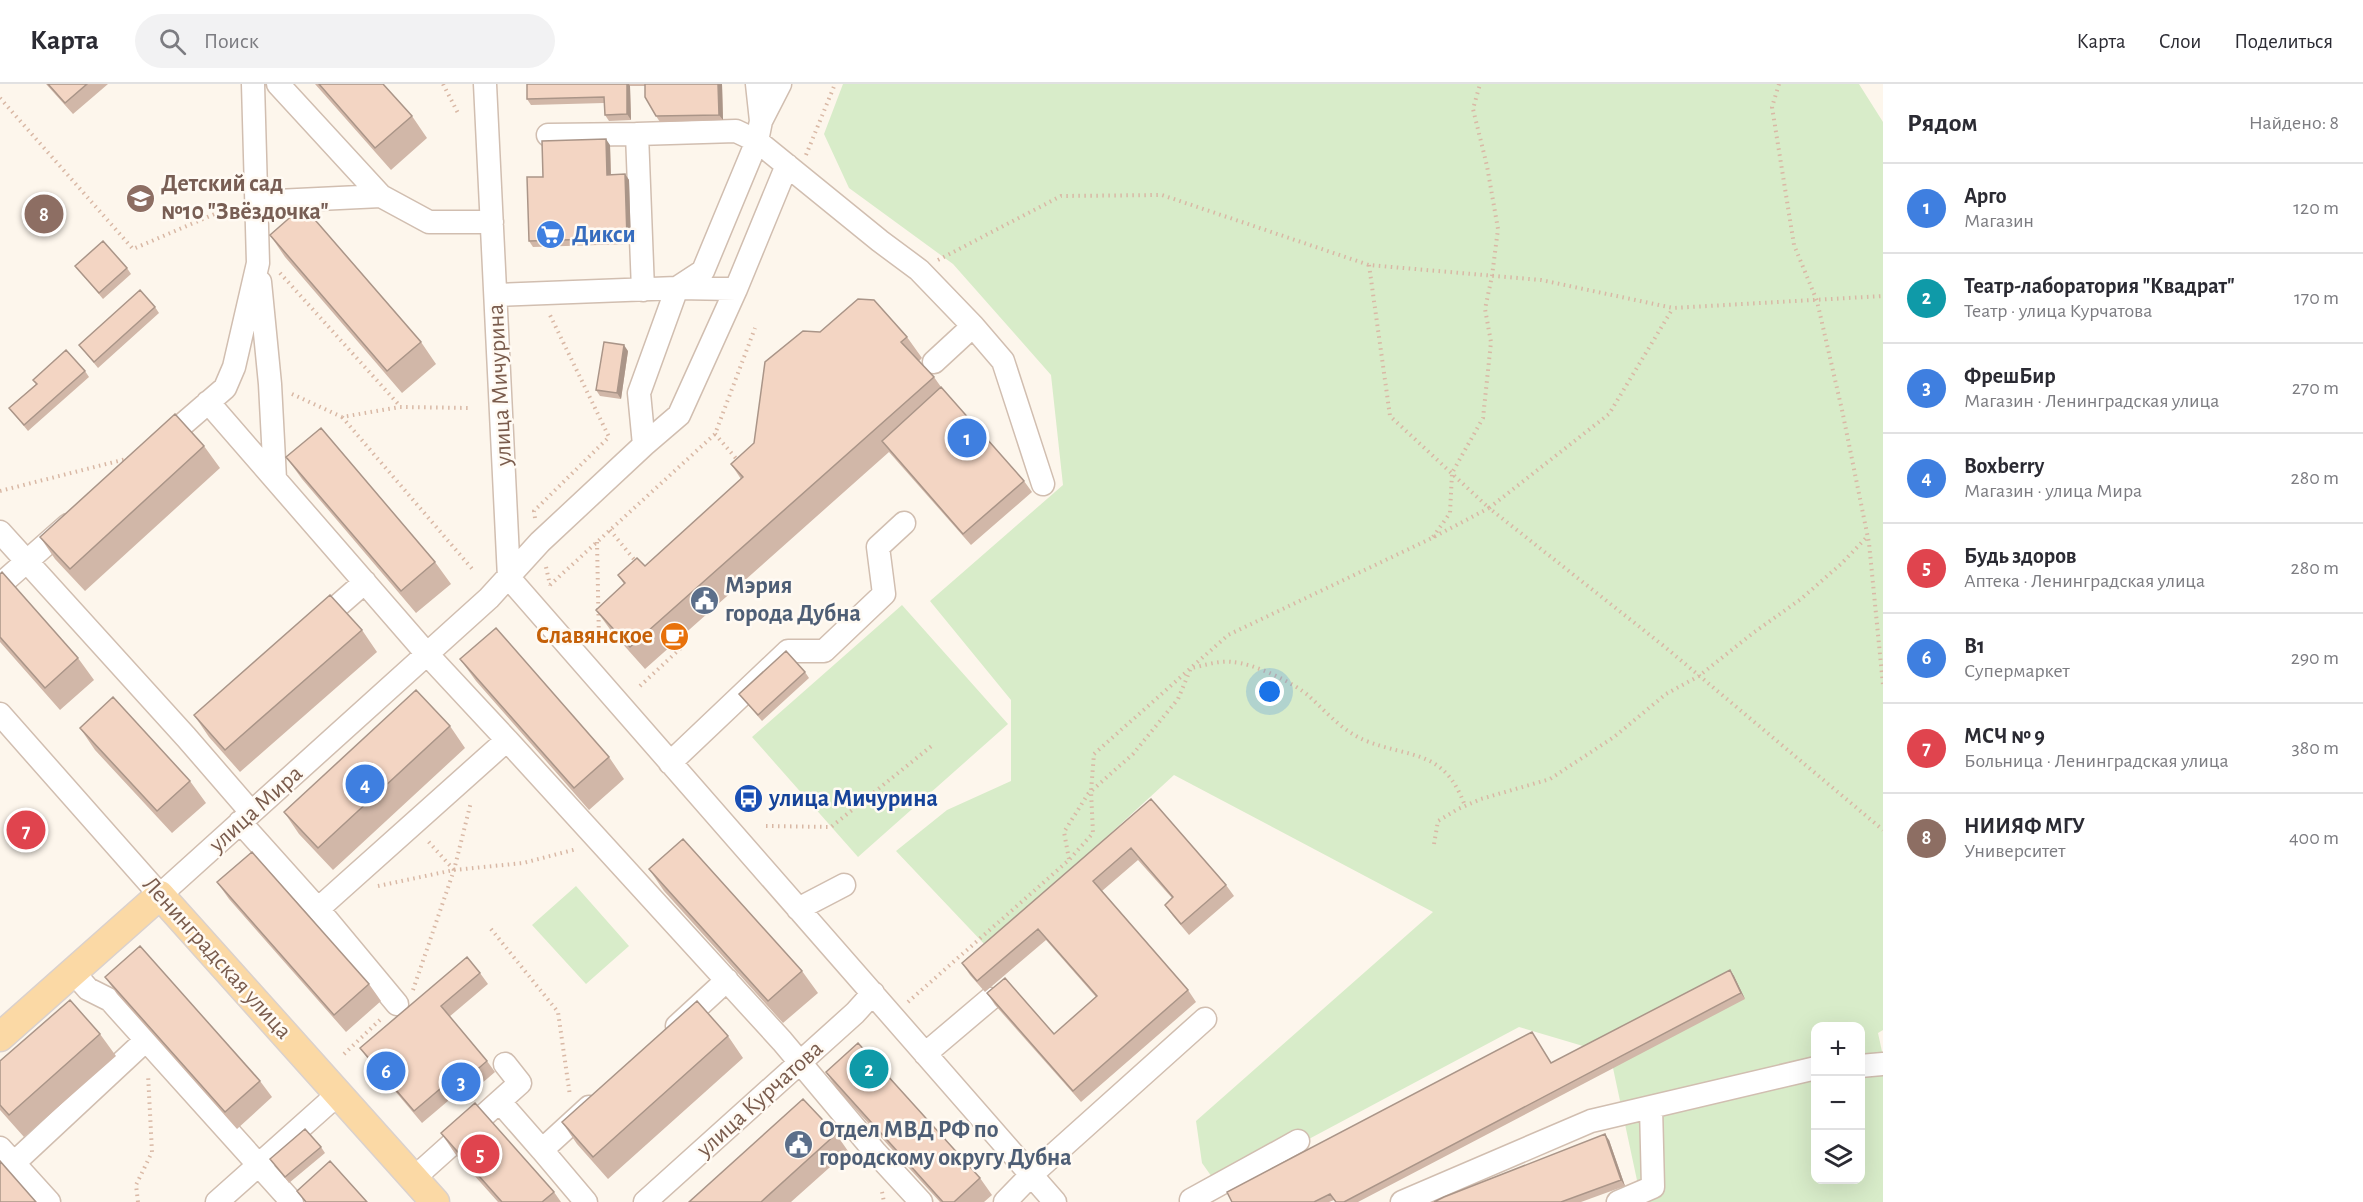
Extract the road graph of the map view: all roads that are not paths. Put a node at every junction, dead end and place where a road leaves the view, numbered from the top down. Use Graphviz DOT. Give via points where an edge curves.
graph roads {
  1 [pos="253,84"];
  2 [pos="278,84"];
  3 [pos="485,84"];
  4 [pos="757,84"];
  5 [pos="780,84"];
  6 [pos="759,131"];
  7 [pos="637,134"];
  8 [pos="548,135"];
  9 [pos="787,165"];
  10 [pos="381,196"];
  11 [pos="256,202"];
  12 [pos="492,222"];
  13 [pos="258,263"];
  14 [pos="677,288"];
  15 [pos="736,289"];
  16 [pos="643,290"];
  17 [pos="496,295"];
  18 [pos="973,326"];
  19 [pos="934,362"];
  20 [pos="208,402"];
  21 [pos="644,445"];
  22 [pos="147,456"];
  23 [pos="275,479"];
  24 [pos="1043,484"];
  25 [pos="80,514"];
  26 [pos="904,523"];
  27 [pos="0,532"];
  28 [pos="27,561"];
  29 [pos="509,578"];
  30 [pos="365,582"];
  31 [pos="0,585"];
  32 [pos="302,636"];
  33 [pos="427,654"];
  34 [pos="0,714"];
  35 [pos="204,721"];
  36 [pos="186,737"];
  37 [pos="507,740"];
  38 [pos="670,763"];
  39 [pos="246,818"];
  40 [pos="844,885"];
  41 [pos="160,895"];
  42 [pos="326,902"];
  43 [pos="798,909"];
  44 [pos="73,972"];
  45 [pos="727,980"];
  46 [pos="873,993"];
  47 [pos="990,999"];
  48 [pos="397,1004"];
  49 [pos="1205,1019"];
  50 [pos="0,1037"];
  51 [pos="146,1040"];
  52 [pos="659,1043"];
  53 [pos="925,1053"];
  54 [pos="800,1062"];
  55 [pos="504,1064"];
  56 [pos="1883,1064"];
  57 [pos="1865,1065"];
  58 [pos="1811,1069"];
  59 [pos="608,1090"];
  60 [pos="339,1094"];
  61 [pos="500,1102"];
  62 [pos="1650,1107"];
  63 [pos="1298,1141"];
  64 [pos="542,1150"];
  65 [pos="7,1155"];
  66 [pos="258,1164"];
  67 [pos="1031,1175"];
  68 [pos="414,1178"];
  69 [pos="48,1202"];
  70 [pos="217,1202"];
  71 [pos="292,1202"];
  72 [pos="435,1202"];
  73 [pos="586,1202"];
  74 [pos="645,1202"];
  75 [pos="921,1202"];
  76 [pos="1005,1202"];
  77 [pos="1055,1202"];
  78 [pos="1192,1202"];
  79 [pos="1402,1202"];
  80 [pos="1618,1202"];
  1 -- 11 [label="street"];
  2 -- 10 [label="street"];
  3 -- 12 [label="street, улица Мичурина"];
  4 -- 6 [label="street"];
  5 -- 6 [label="street"];
  6 -- 7 [label="street"];
  6 -- 9 [label="street"];
  6 -- 14 [label="street" via="703,271"];
  7 -- 8 [label="street"];
  7 -- 16 [label="street"];
  9 -- 15 [label="street, улица Мира"];
  9 -- 18 [label="street" via="919,270"];
  10 -- 11 [label="street"];
  10 -- 12 [label="street" via="429,222"];
  11 -- 13 [label="street"];
  12 -- 17 [label="street, улица Мичурина"];
  13 -- 20 [label="street" via="234,367 225,388"];
  13 -- 23 [label="street"];
  14 -- 15 [label="street"];
  14 -- 16 [label="street"];
  14 -- 21 [label="street" via="639,393"];
  15 -- 21 [label="street, улица Мира" via="680,415"];
  16 -- 17 [label="street"];
  17 -- 29 [label="street, улица Мичурина"];
  18 -- 19 [label="street"];
  18 -- 24 [label="street" via="1003,361"];
  20 -- 22 [label="street"];
  20 -- 23 [label="street"];
  21 -- 29 [label="street, улица Мира" via="540,542"];
  23 -- 30 [label="street"];
  25 -- 28 [label="street"];
  26 -- 38 [label="street" via="878,547 884,594 824,651 788,651"];
  27 -- 28 [label="street"];
  28 -- 31 [label="street"];
  28 -- 36 [label="street"];
  29 -- 33 [label="street, улица Мира"];
  29 -- 38 [label="street"];
  30 -- 32 [label="street"];
  30 -- 33 [label="street"];
  33 -- 37 [label="street"];
  33 -- 39 [label="street, улица Мира"];
  34 -- 41 [label="street, Ленинградская улица"];
  35 -- 36 [label="street"];
  36 -- 39 [label="street"];
  37 -- 42 [label="street"];
  37 -- 45 [label="street"];
  38 -- 43 [label="street"];
  39 -- 41 [label="street, улица Мира"];
  39 -- 42 [label="street"];
  40 -- 43 [label="street"];
  41 -- 44 [label="main road, улица Мира"];
  41 -- 60 [label="main road, Ленинградская улица"];
  42 -- 48 [label="street"];
  43 -- 46 [label="street"];
  44 -- 50 [label="main road, улица Мира"];
  44 -- 51 [label="street" via="88,989 110,1000"];
  45 -- 52 [label="street"];
  45 -- 54 [label="street"];
  46 -- 53 [label="street"];
  46 -- 54 [label="street, улица Курчатова"];
  47 -- 53 [label="street"];
  49 -- 67 [label="street"];
  51 -- 65 [label="street"];
  51 -- 66 [label="street"];
  53 -- 67 [label="street"];
  54 -- 74 [label="street, улица Курчатова"];
  54 -- 75 [label="street"];
  55 -- 61 [label="street" via="520,1083"];
  56 -- 57 [label="street"];
  58 -- 62 [label="street"];
  59 -- 64 [label="street"];
  60 -- 66 [label="street"];
  60 -- 68 [label="main road, Ленинградская улица"];
  61 -- 64 [label="street"];
  61 -- 68 [label="street"];
  62 -- 79 [label="street" via="1591,1121"];
  62 -- 80 [label="street" via="1653,1187"];
  63 -- 78 [label="street"];
  64 -- 73 [label="street"];
  65 -- 69 [label="street"];
  66 -- 70 [label="street"];
  66 -- 71 [label="street"];
  67 -- 76 [label="street"];
  67 -- 77 [label="street"];
  68 -- 72 [label="main road, Ленинградская улица"];
}
